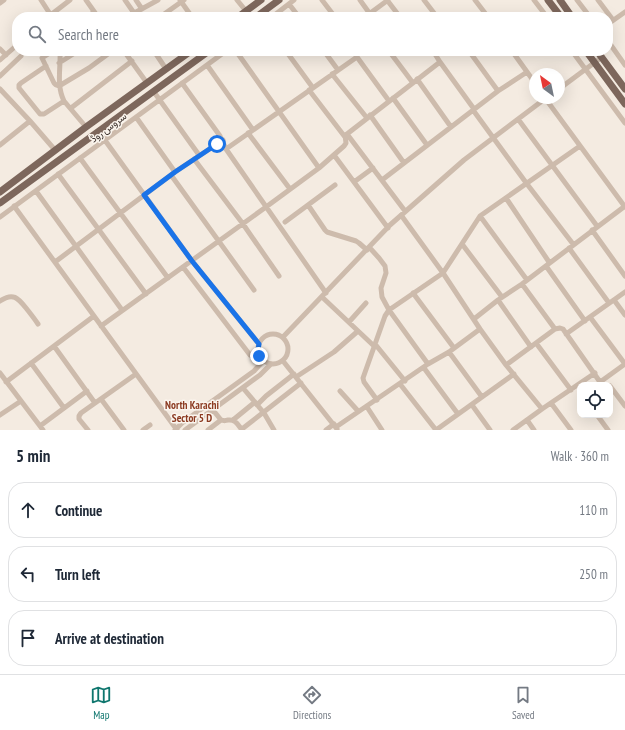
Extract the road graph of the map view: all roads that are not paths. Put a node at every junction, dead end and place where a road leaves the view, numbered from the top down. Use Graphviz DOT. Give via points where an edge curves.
graph roads {
  1 [pos="4,0"];
  2 [pos="41,0"];
  3 [pos="70,0"];
  4 [pos="86,0"];
  5 [pos="125,0"];
  6 [pos="136,0"];
  7 [pos="157,0"];
  8 [pos="182,0"];
  9 [pos="237,0"];
  10 [pos="261,0"];
  11 [pos="279,0"];
  12 [pos="294,0"];
  13 [pos="322,0"];
  14 [pos="360,0"];
  15 [pos="388,0"];
  16 [pos="424,0"];
  17 [pos="475,0"];
  18 [pos="534,0"];
  19 [pos="548,0"];
  20 [pos="560,0"];
  21 [pos="577,0"];
  22 [pos="598,0"];
  23 [pos="0,3"];
  24 [pos="289,4"];
  25 [pos="142,9"];
  26 [pos="246,11"];
  27 [pos="48,12"];
  28 [pos="55,12"];
  29 [pos="94,12"];
  30 [pos="133,12"];
  31 [pos="136,12"];
  32 [pos="167,12"];
  33 [pos="189,12"];
  34 [pos="263,12"];
  35 [pos="279,12"];
  36 [pos="295,12"];
  37 [pos="331,12"];
  38 [pos="366,12"];
  39 [pos="372,12"];
  40 [pos="396,12"];
  41 [pos="433,12"];
  42 [pos="482,12"];
  43 [pos="543,12"];
  44 [pos="557,12"];
  45 [pos="568,12"];
  46 [pos="586,12"];
  47 [pos="605,12"];
  48 [pos="625,12"];
  49 [pos="613,20"];
  50 [pos="613,48"];
  51 [pos="0,49"];
  52 [pos="12,50"];
  53 [pos="6,55"];
  54 [pos="21,56"];
  55 [pos="45,56"];
  56 [pos="60,56"];
  57 [pos="71,56"];
  58 [pos="105,56"];
  59 [pos="128,56"];
  60 [pos="157,56"];
  61 [pos="184,56"];
  62 [pos="202,56"];
  63 [pos="219,56"];
  64 [pos="239,56"];
  65 [pos="289,56"];
  66 [pos="328,56"];
  67 [pos="393,56"];
  68 [pos="435,56"];
  69 [pos="473,56"];
  70 [pos="516,56"];
  71 [pos="576,56"];
  72 [pos="589,56"];
  73 [pos="599,56"];
  74 [pos="601,56"];
  75 [pos="357,57"];
  76 [pos="0,60"];
  77 [pos="132,61"];
  78 [pos="440,62"];
  79 [pos="594,63"];
  80 [pos="60,64"];
  81 [pos="207,64"];
  82 [pos="625,64"];
  83 [pos="46,66"];
  84 [pos="166,69"];
  85 [pos="338,70"];
  86 [pos="586,70"];
  87 [pos="527,72"];
  88 [pos="332,74"];
  89 [pos="529,75"];
  90 [pos="0,76"];
  91 [pos="415,81"];
  92 [pos="147,83"];
  93 [pos="182,83"];
  94 [pos="565,85"];
  95 [pos="59,86"];
  96 [pos="0,89"];
  97 [pos="311,89"];
  98 [pos="625,89"];
  99 [pos="498,91"];
  100 [pos="154,92"];
  101 [pos="160,99"];
  102 [pos="391,99"];
  103 [pos="64,101"];
  104 [pos="538,104"];
  105 [pos="550,104"];
  106 [pos="625,104"];
  107 [pos="71,108"];
  108 [pos="474,110"];
  109 [pos="278,112"];
  110 [pos="136,117"];
  111 [pos="368,117"];
  112 [pos="518,119"];
  113 [pos="30,121"];
  114 [pos="625,123"];
  115 [pos="86,127"];
  116 [pos="451,127"];
  117 [pos="99,132"];
  118 [pos="250,132"];
  119 [pos="346,136"];
  120 [pos="493,137"];
  121 [pos="105,140"];
  122 [pos="223,140"];
  123 [pos="0,145"];
  124 [pos="427,145"];
  125 [pos="580,146"];
  126 [pos="226,149"];
  127 [pos="55,150"];
  128 [pos="334,155"];
  129 [pos="197,157"];
  130 [pos="80,158"];
  131 [pos="404,163"];
  132 [pos="553,166"];
  133 [pos="319,168"];
  134 [pos="372,168"];
  135 [pos="58,174"];
  136 [pos="173,174"];
  137 [pos="382,180"];
  138 [pos="354,182"];
  139 [pos="527,184"];
  140 [pos="335,185"];
  141 [pos="290,189"];
  142 [pos="36,191"];
  143 [pos="0,192"];
  144 [pos="144,195"];
  145 [pos="506,198"];
  146 [pos="0,203"];
  147 [pos="14,206"];
  148 [pos="308,206"];
  149 [pos="625,206"];
  150 [pos="266,207"];
  151 [pos="120,213"];
  152 [pos="403,213"];
  153 [pos="480,216"];
  154 [pos="0,217"];
  155 [pos="285,222"];
  156 [pos="243,224"];
  157 [pos="597,226"];
  158 [pos="388,228"];
  159 [pos="99,230"];
  160 [pos="592,230"];
  161 [pos="219,241"];
  162 [pos="462,244"];
  163 [pos="77,246"];
  164 [pos="571,246"];
  165 [pos="368,248"];
  166 [pos="192,261"];
  167 [pos="55,262"];
  168 [pos="548,264"];
  169 [pos="183,266"];
  170 [pos="443,273"];
  171 [pos="279,276"];
  172 [pos="625,276"];
  173 [pos="168,278"];
  174 [pos="527,280"];
  175 [pos="522,284"];
  176 [pos="254,290"];
  177 [pos="625,292"];
  178 [pos="413,293"];
  179 [pos="146,294"];
  180 [pos="324,295"];
  181 [pos="500,299"];
  182 [pos="0,301"];
  183 [pos="612,302"];
  184 [pos="366,303"];
  185 [pos="122,310"];
  186 [pos="389,310"];
  187 [pos="625,315"];
  188 [pos="94,316"];
  189 [pos="590,317"];
  190 [pos="474,319"];
  191 [pos="585,321"];
  192 [pos="349,322"];
  193 [pos="38,324"];
  194 [pos="101,326"];
  195 [pos="480,329"];
  196 [pos="555,329"];
  197 [pos="358,331"];
  198 [pos="566,334"];
  199 [pos="283,337"];
  200 [pos="259,344"];
  201 [pos="375,345"];
  202 [pos="534,345"];
  203 [pos="54,346"];
  204 [pos="451,350"];
  205 [pos="259,356"];
  206 [pos="263,361"];
  207 [pos="283,361"];
  208 [pos="31,363"];
  209 [pos="271,364"];
  210 [pos="625,364"];
  211 [pos="506,365"];
  212 [pos="426,366"];
  213 [pos="0,373"];
  214 [pos="594,373"];
  215 [pos="136,374"];
  216 [pos="514,374"];
  217 [pos="295,376"];
  218 [pos="6,382"];
  219 [pos="600,382"];
  220 [pos="301,383"];
  221 [pos="402,383"];
  222 [pos="576,386"];
  223 [pos="243,388"];
  224 [pos="613,389"];
  225 [pos="571,390"];
  226 [pos="87,391"];
  227 [pos="340,391"];
  228 [pos="221,395"];
  229 [pos="482,397"];
  230 [pos="101,399"];
  231 [pos="377,400"];
  232 [pos="21,401"];
  233 [pos="225,401"];
  234 [pos="95,403"];
  235 [pos="551,403"];
  236 [pos="256,404"];
  237 [pos="472,405"];
  238 [pos="625,406"];
  239 [pos="367,407"];
  240 [pos="64,408"];
  241 [pos="542,408"];
  242 [pos="213,410"];
  243 [pos="358,412"];
  244 [pos="264,413"];
  245 [pos="458,414"];
  246 [pos="0,415"];
  247 [pos="599,418"];
  248 [pos="221,420"];
  249 [pos="232,420"];
  250 [pos="526,420"];
  251 [pos="150,425"];
  252 [pos="336,427"];
  253 [pos="42,428"];
  254 [pos="240,429"];
  255 [pos="88,430"];
  256 [pos="124,430"];
  257 [pos="144,430"];
  258 [pos="176,430"];
  259 [pos="185,430"];
  260 [pos="208,430"];
  261 [pos="274,430"];
  262 [pos="326,430"];
  263 [pos="382,430"];
  264 [pos="436,430"];
  265 [pos="490,430"];
  266 [pos="513,430"];
  267 [pos="534,430"];
  268 [pos="571,430"];
  269 [pos="608,430"];
  1 -- 23 [label="street"];
  2 -- 27 [label="street"];
  3 -- 28 [label="street"];
  4 -- 29 [label="street"];
  5 -- 30 [label="street"];
  6 -- 25 [label="street"];
  7 -- 25 [label="street"];
  8 -- 32 [label="street"];
  8 -- 33 [label="street"];
  9 -- 26 [label="street"];
  10 -- 26 [label="main road"];
  11 -- 34 [label="main road"];
  12 -- 24 [label="street"];
  13 -- 37 [label="street"];
  14 -- 38 [label="street"];
  15 -- 39 [label="street"];
  15 -- 40 [label="street"];
  16 -- 41 [label="street"];
  17 -- 42 [label="street"];
  18 -- 43 [label="street"];
  19 -- 44 [label="main road"];
  20 -- 45 [label="main road"];
  21 -- 46 [label="street"];
  22 -- 47 [label="street"];
  24 -- 35 [label="street"];
  24 -- 36 [label="street"];
  25 -- 31 [label="street"];
  48 -- 49 [label="street"];
  50 -- 82 [label="street"];
  51 -- 53 [label="street"];
  52 -- 53 [label="street"];
  53 -- 76 [label="street"];
  54 -- 90 [label="street"];
  55 -- 83 [label="street" via="42,58"];
  56 -- 80 [label="street"];
  57 -- 80 [label="street"];
  58 -- 95 [label="street"];
  59 -- 77 [label="street"];
  60 -- 84 [label="street"];
  61 -- 84 [label="main road"];
  62 -- 100 [label="main road"];
  63 -- 81 [label="street, سروس روڈ"];
  64 -- 109 [label="street"];
  65 -- 97 [label="street"];
  66 -- 85 [label="street"];
  67 -- 91 [label="street"];
  68 -- 78 [label="street"];
  69 -- 99 [label="street"];
  70 -- 87 [label="street"];
  71 -- 86 [label="street"];
  72 -- 79 [label="main road"];
  73 -- 79 [label="street"];
  74 -- 98 [label="main road"];
  75 -- 85 [label="street"];
  75 -- 102 [label="street"];
  77 -- 92 [label="street"];
  77 -- 107 [label="street"];
  78 -- 91 [label="street"];
  78 -- 108 [label="street"];
  79 -- 86 [label="street"];
  79 -- 106 [label="main road"];
  80 -- 95 [label="street"];
  81 -- 93 [label="street, سروس روڈ"];
  81 -- 118 [label="street"];
  83 -- 95 [label="street" via="54,83"];
  83 -- 103 [label="street" via="21,82 19,88 42,115"];
  84 -- 92 [label="main road"];
  85 -- 88 [label="street"];
  86 -- 94 [label="street"];
  86 -- 114 [label="street"];
  87 -- 89 [label="street"];
  87 -- 99 [label="street"];
  88 -- 97 [label="street"];
  88 -- 111 [label="street"];
  91 -- 102 [label="street"];
  91 -- 116 [label="street"];
  92 -- 115 [label="main road"];
  93 -- 101 [label="street, سروس روڈ"];
  93 -- 122 [label="street"];
  95 -- 103 [label="street"];
  96 -- 113 [label="street"];
  97 -- 109 [label="street"];
  97 -- 119 [label="street"];
  99 -- 108 [label="street"];
  100 -- 101 [label="street"];
  100 -- 117 [label="main road"];
  101 -- 110 [label="street, سروس روڈ"];
  101 -- 129 [label="street"];
  102 -- 111 [label="street"];
  102 -- 124 [label="street"];
  103 -- 107 [label="street"];
  104 -- 112 [label="street"];
  105 -- 125 [label="street"];
  107 -- 115 [label="street"];
  108 -- 116 [label="street"];
  108 -- 120 [label="street"];
  109 -- 118 [label="street"];
  109 -- 133 [label="street"];
  110 -- 121 [label="street, سروس روڈ"];
  110 -- 136 [label="street"];
  111 -- 119 [label="street"];
  111 -- 131 [label="street"];
  112 -- 120 [label="street"];
  112 -- 132 [label="street"];
  113 -- 123 [label="street"];
  113 -- 127 [label="street"];
  115 -- 127 [label="main road"];
  116 -- 124 [label="street"];
  117 -- 121 [label="street"];
  117 -- 146 [label="main road"];
  118 -- 126 [label="street"];
  118 -- 141 [label="street"];
  119 -- 128 [label="street" via="346,143"];
  119 -- 134 [label="street"];
  120 -- 139 [label="street"];
  120 -- 152 [label="street"];
  121 -- 130 [label="street, سروس روڈ"];
  121 -- 144 [label="street"];
  122 -- 126 [label="street"];
  122 -- 129 [label="street"];
  124 -- 131 [label="street"];
  125 -- 132 [label="street"];
  125 -- 149 [label="street"];
  126 -- 150 [label="street"];
  127 -- 143 [label="main road"];
  128 -- 133 [label="street"];
  128 -- 138 [label="street"];
  129 -- 136 [label="street"];
  129 -- 156 [label="street"];
  130 -- 135 [label="street, سروس روڈ"];
  130 -- 151 [label="street"];
  131 -- 137 [label="street"];
  132 -- 139 [label="street"];
  132 -- 157 [label="street"];
  133 -- 141 [label="street"];
  134 -- 137 [label="street"];
  134 -- 138 [label="street"];
  135 -- 142 [label="street, سروس روڈ"];
  135 -- 159 [label="street"];
  136 -- 144 [label="street"];
  136 -- 161 [label="street"];
  137 -- 152 [label="street"];
  138 -- 158 [label="street"];
  139 -- 145 [label="street"];
  139 -- 164 [label="street"];
  140 -- 148 [label="street"];
  141 -- 150 [label="street"];
  142 -- 147 [label="street, سروس روڈ"];
  142 -- 163 [label="street"];
  144 -- 151 [label="street"];
  144 -- 166 [label="street"];
  145 -- 153 [label="street"];
  145 -- 168 [label="street"];
  147 -- 154 [label="street, سروس روڈ"];
  147 -- 167 [label="street"];
  148 -- 155 [label="street"];
  148 -- 165 [label="street" via="327,232 356,241"];
  149 -- 157 [label="street"];
  150 -- 156 [label="street"];
  150 -- 180 [label="street"];
  151 -- 159 [label="street"];
  151 -- 173 [label="street"];
  152 -- 158 [label="street"];
  152 -- 170 [label="street"];
  153 -- 162 [label="street"];
  153 -- 174 [label="street"];
  156 -- 161 [label="street"];
  156 -- 171 [label="street"];
  157 -- 160 [label="street"];
  158 -- 165 [label="street"];
  159 -- 163 [label="street"];
  159 -- 179 [label="street"];
  160 -- 164 [label="street"];
  160 -- 172 [label="street"];
  161 -- 166 [label="street"];
  161 -- 176 [label="street"];
  162 -- 170 [label="street"];
  162 -- 181 [label="street"];
  163 -- 167 [label="street"];
  163 -- 185 [label="street"];
  164 -- 168 [label="street"];
  164 -- 183 [label="street"];
  165 -- 180 [label="street"];
  165 -- 186 [label="street" via="385,266 386,273 381,288 382,297"];
  166 -- 169 [label="street"];
  166 -- 200 [label="street"];
  167 -- 188 [label="street"];
  168 -- 174 [label="street"];
  168 -- 191 [label="street"];
  169 -- 173 [label="street"];
  169 -- 205 [label="street" via="250,355"];
  170 -- 178 [label="street"];
  170 -- 190 [label="street"];
  173 -- 179 [label="street"];
  174 -- 175 [label="street"];
  175 -- 181 [label="street"];
  175 -- 196 [label="street"];
  177 -- 183 [label="street"];
  178 -- 186 [label="street"];
  178 -- 204 [label="street"];
  179 -- 185 [label="street"];
  180 -- 192 [label="street"];
  180 -- 199 [label="street"];
  181 -- 190 [label="street"];
  181 -- 202 [label="street"];
  182 -- 193 [label="street" via="9,296 19,299"];
  183 -- 187 [label="street"];
  183 -- 189 [label="street"];
  184 -- 192 [label="street"];
  185 -- 194 [label="street"];
  186 -- 201 [label="street"];
  186 -- 212 [label="street"];
  188 -- 194 [label="street"];
  188 -- 203 [label="street"];
  189 -- 191 [label="street"];
  189 -- 210 [label="street"];
  190 -- 195 [label="street"];
  191 -- 198 [label="street"];
  192 -- 197 [label="street"];
  194 -- 215 [label="street"];
  195 -- 204 [label="street"];
  195 -- 211 [label="street"];
  196 -- 198 [label="street" via="562,329"];
  196 -- 202 [label="street"];
  197 -- 201 [label="street"];
  197 -- 217 [label="street" via="334,352"];
  198 -- 214 [label="street"];
  199 -- 200 [label="street" via="269,334"];
  199 -- 207 [label="street" via="288,345 288,354"];
  200 -- 205 [label="street"];
  201 -- 221 [label="street"];
  201 -- 231 [label="street" via="362,378"];
  202 -- 211 [label="street"];
  202 -- 225 [label="street"];
  203 -- 208 [label="street"];
  203 -- 226 [label="street"];
  204 -- 212 [label="street"];
  204 -- 229 [label="street"];
  205 -- 206 [label="street"];
  206 -- 209 [label="street"];
  206 -- 228 [label="street" via="254,371"];
  207 -- 209 [label="street"];
  207 -- 217 [label="street"];
  208 -- 218 [label="street"];
  208 -- 240 [label="street"];
  209 -- 223 [label="street"];
  210 -- 219 [label="street"];
  211 -- 216 [label="street"];
  212 -- 221 [label="street"];
  212 -- 245 [label="street"];
  213 -- 218 [label="street"];
  214 -- 219 [label="street"];
  214 -- 222 [label="street"];
  215 -- 230 [label="street"];
  215 -- 258 [label="street"];
  216 -- 229 [label="street"];
  216 -- 241 [label="street"];
  217 -- 220 [label="street"];
  217 -- 236 [label="street"];
  218 -- 232 [label="street"];
  220 -- 244 [label="street"];
  220 -- 252 [label="street"];
  221 -- 231 [label="street"];
  221 -- 264 [label="street"];
  222 -- 225 [label="street"];
  223 -- 233 [label="street"];
  223 -- 236 [label="street"];
  224 -- 238 [label="street"];
  225 -- 235 [label="street"];
  226 -- 234 [label="street"];
  226 -- 240 [label="street"];
  227 -- 243 [label="street"];
  228 -- 233 [label="street"];
  228 -- 258 [label="street"];
  229 -- 237 [label="street"];
  230 -- 234 [label="street"];
  230 -- 256 [label="street"];
  231 -- 239 [label="street"];
  232 -- 246 [label="street"];
  232 -- 253 [label="street"];
  233 -- 242 [label="street"];
  234 -- 255 [label="street" via="79,416"];
  235 -- 241 [label="street"];
  235 -- 268 [label="street"];
  236 -- 244 [label="street"];
  236 -- 249 [label="street"];
  237 -- 245 [label="street"];
  237 -- 265 [label="street"];
  239 -- 243 [label="street"];
  239 -- 263 [label="street"];
  240 -- 253 [label="street"];
  241 -- 250 [label="street"];
  242 -- 248 [label="street"];
  242 -- 259 [label="street"];
  243 -- 252 [label="street"];
  244 -- 254 [label="street"];
  244 -- 261 [label="street"];
  245 -- 264 [label="street"];
  247 -- 269 [label="street"];
  248 -- 249 [label="street"];
  248 -- 260 [label="street"];
  249 -- 254 [label="street"];
  250 -- 266 [label="street"];
  250 -- 267 [label="street"];
  251 -- 257 [label="street"];
  252 -- 262 [label="street"];
}
